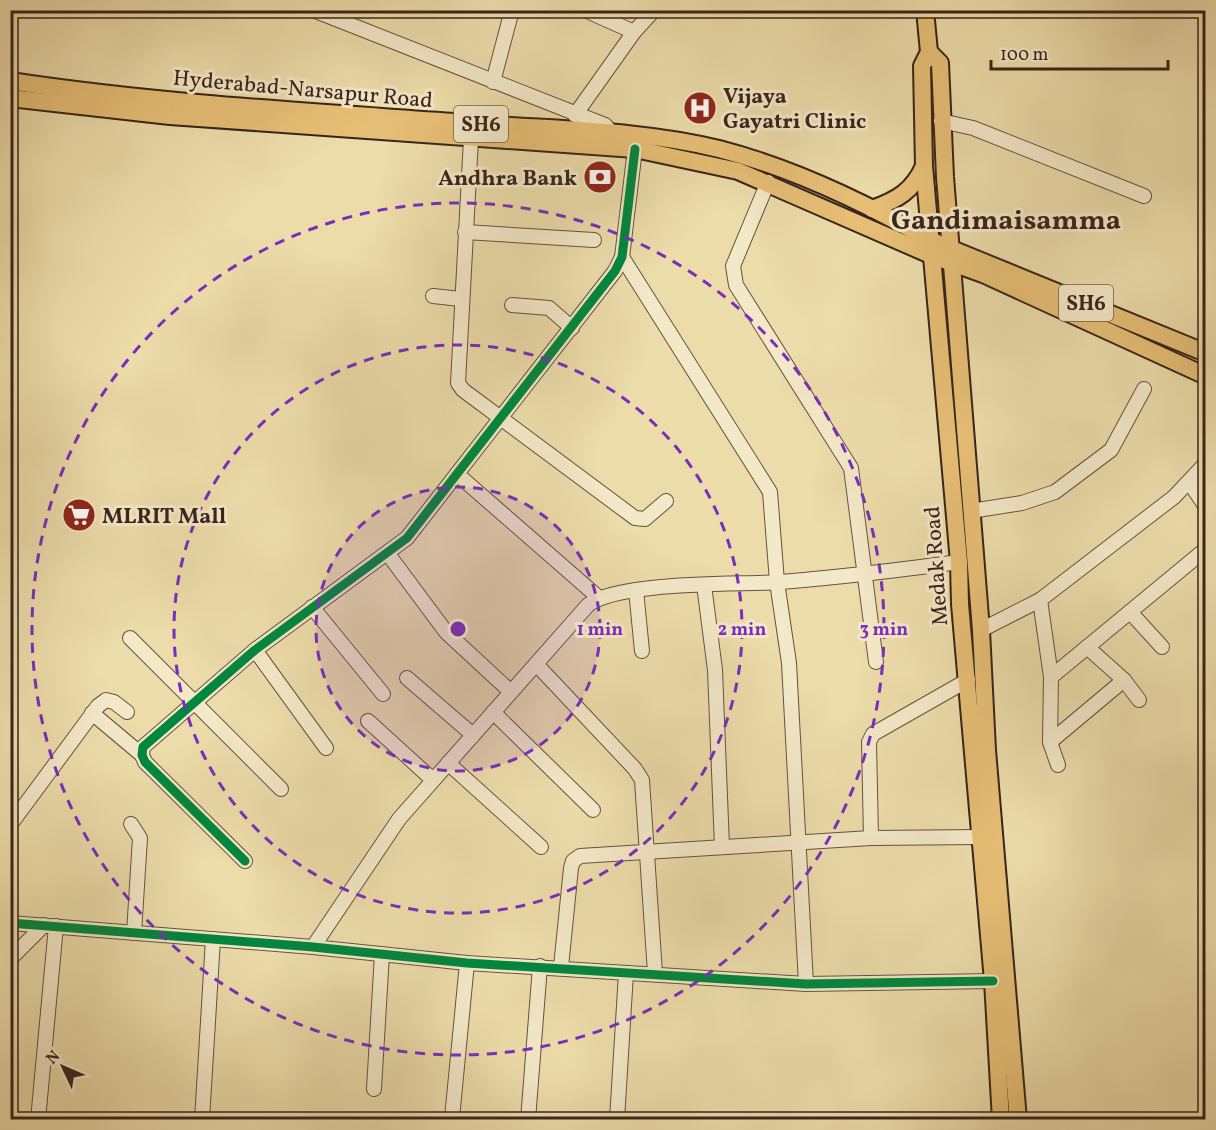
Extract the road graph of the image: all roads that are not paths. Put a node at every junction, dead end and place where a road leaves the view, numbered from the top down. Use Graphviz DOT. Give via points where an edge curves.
graph roads {
  1 [pos="313,10"];
  2 [pos="512,10"];
  3 [pos="654,10"];
  4 [pos="925,10"];
  5 [pos="590,12"];
  6 [pos="634,32"];
  7 [pos="929,52"];
  8 [pos="10,81"];
  9 [pos="493,82"];
  10 [pos="10,98"];
  11 [pos="575,115"];
  12 [pos="941,121"];
  13 [pos="611,132"];
  14 [pos="471,139"];
  15 [pos="635,149"];
  16 [pos="924,166"];
  17 [pos="768,182"];
  18 [pos="1144,196"];
  19 [pos="872,209"];
  20 [pos="465,231"];
  21 [pos="594,240"];
  22 [pos="932,249"];
  23 [pos="953,256"];
  24 [pos="622,257"];
  25 [pos="433,296"];
  26 [pos="461,299"];
  27 [pos="512,305"];
  28 [pos="572,328"];
  29 [pos="1206,352"];
  30 [pos="1206,376"];
  31 [pos="1144,389"];
  32 [pos="501,418"];
  33 [pos="1206,463"];
  34 [pos="457,474"];
  35 [pos="1189,482"];
  36 [pos="666,501"];
  37 [pos="1206,507"];
  38 [pos="971,511"];
  39 [pos="1206,549"];
  40 [pos="388,554"];
  41 [pos="960,562"];
  42 [pos="865,574"];
  43 [pos="777,582"];
  44 [pos="704,585"];
  45 [pos="636,590"];
  46 [pos="598,597"];
  47 [pos="1040,600"];
  48 [pos="312,607"];
  49 [pos="1131,612"];
  50 [pos="981,630"];
  51 [pos="130,638"];
  52 [pos="1087,647"];
  53 [pos="1162,647"];
  54 [pos="255,650"];
  55 [pos="642,651"];
  56 [pos="965,658"];
  57 [pos="982,658"];
  58 [pos="876,662"];
  59 [pos="536,664"];
  60 [pos="1051,677"];
  61 [pos="407,678"];
  62 [pos="968,680"];
  63 [pos="1124,680"];
  64 [pos="512,692"];
  65 [pos="383,694"];
  66 [pos="1138,700"];
  67 [pos="194,701"];
  68 [pos="127,712"];
  69 [pos="494,712"];
  70 [pos="92,713"];
  71 [pos="368,721"];
  72 [pos="473,735"];
  73 [pos="1050,742"];
  74 [pos="326,748"];
  75 [pos="141,755"];
  76 [pos="448,763"];
  77 [pos="1058,765"];
  78 [pos="433,780"];
  79 [pos="281,789"];
  80 [pos="593,810"];
  81 [pos="131,824"];
  82 [pos="10,825"];
  83 [pos="980,837"];
  84 [pos="871,838"];
  85 [pos="798,842"];
  86 [pos="722,847"];
  87 [pos="541,848"];
  88 [pos="647,852"];
  89 [pos="245,861"];
  90 [pos="10,923"];
  91 [pos="50,926"];
  92 [pos="134,933"];
  93 [pos="213,939"];
  94 [pos="314,947"];
  95 [pos="382,954"];
  96 [pos="10,959"];
  97 [pos="467,963"];
  98 [pos="540,966"];
  99 [pos="561,968"];
  100 [pos="626,973"];
  101 [pos="655,973"];
  102 [pos="993,981"];
  103 [pos="806,984"];
  104 [pos="374,1089"];
  105 [pos="452,1118"];
  106 [pos="38,1119"];
  107 [pos="202,1119"];
  108 [pos="528,1119"];
  109 [pos="617,1119"];
  110 [pos="1001,1119"];
  111 [pos="1018,1119"];
  1 -- 9 [label="street"];
  2 -- 9 [label="street"];
  3 -- 6 [label="street"];
  4 -- 7 [label="main road, Medak Road"];
  5 -- 6 [label="street"];
  6 -- 11 [label="street"];
  7 -- 12 [label="main road" via="940,63"];
  7 -- 16 [label="main road, Medak Road" via="922,66"];
  8 -- 13 [label="main road, Hyderabad-Narsapur Road / SH6" via="176,100"];
  9 -- 11 [label="street"];
  10 -- 14 [label="main road, Hyderabad-Narsapur Road / SH6" via="170,116"];
  11 -- 13 [label="street" via="605,125"];
  12 -- 18 [label="street" via="973,128"];
  12 -- 23 [label="main road"];
  13 -- 19 [label="main road, Hyderabad-Narsapur Road / SH6" via="639,133 720,150 775,167"];
  14 -- 15 [label="main road, Hyderabad-Narsapur Road / SH6"];
  14 -- 20 [label="street"];
  15 -- 17 [label="main road, Hyderabad-Narsapur Road / SH6" via="738,171"];
  15 -- 24 [label="street"];
  16 -- 19 [label="main road" via="903,196"];
  16 -- 22 [label="main road, Medak Road"];
  17 -- 22 [label="main road, Hyderabad-Narsapur Road / SH6"];
  17 -- 42 [label="street" via="733,266 733,276 851,468"];
  19 -- 22 [label="main road, Hyderabad-Narsapur Road / SH6"];
  20 -- 21 [label="street"];
  20 -- 26 [label="street"];
  22 -- 23 [label="main road"];
  22 -- 41 [label="main road, Medak Road"];
  23 -- 29 [label="main road, SH6"];
  23 -- 30 [label="main road, SH6" via="983,274"];
  23 -- 38 [label="main road"];
  24 -- 28 [label="street" via="608,283"];
  24 -- 43 [label="street" via="770,492"];
  25 -- 26 [label="street"];
  26 -- 32 [label="street" via="458,383"];
  27 -- 28 [label="street" via="549,308"];
  28 -- 32 [label="street"];
  31 -- 38 [label="street" via="1111,450 1055,492 1022,503"];
  32 -- 34 [label="street"];
  32 -- 36 [label="street" via="635,518 645,519"];
  33 -- 35 [label="street"];
  34 -- 40 [label="street" via="407,538"];
  34 -- 46 [label="street"];
  35 -- 37 [label="street"];
  35 -- 47 [label="street"];
  38 -- 50 [label="main road"];
  39 -- 49 [label="street"];
  40 -- 48 [label="street"];
  40 -- 64 [label="street" via="446,632"];
  41 -- 42 [label="street"];
  41 -- 56 [label="main road, Medak Road"];
  42 -- 43 [label="street"];
  42 -- 58 [label="street"];
  43 -- 44 [label="street"];
  43 -- 85 [label="street" via="789,663"];
  44 -- 45 [label="street"];
  44 -- 86 [label="street" via="715,670"];
  45 -- 46 [label="street"];
  45 -- 55 [label="street"];
  46 -- 59 [label="street"];
  47 -- 50 [label="street"];
  47 -- 60 [label="street"];
  48 -- 54 [label="street"];
  48 -- 65 [label="street"];
  49 -- 52 [label="street"];
  49 -- 53 [label="street"];
  50 -- 57 [label="main road"];
  51 -- 67 [label="street"];
  52 -- 60 [label="street"];
  52 -- 63 [label="street"];
  54 -- 67 [label="street"];
  54 -- 74 [label="street"];
  56 -- 57 [label="main road"];
  56 -- 62 [label="main road, Medak Road"];
  57 -- 111 [label="main road"];
  59 -- 64 [label="street"];
  59 -- 88 [label="street" via="635,768 644,791"];
  60 -- 73 [label="street"];
  61 -- 72 [label="street"];
  62 -- 83 [label="main road, Medak Road"];
  62 -- 84 [label="street" via="873,734 869,742"];
  63 -- 66 [label="street"];
  63 -- 73 [label="street"];
  64 -- 69 [label="street"];
  67 -- 75 [label="street" via="143,747"];
  67 -- 79 [label="street"];
  68 -- 70 [label="street" via="106,700"];
  69 -- 72 [label="street"];
  69 -- 80 [label="street"];
  70 -- 75 [label="street"];
  70 -- 82 [label="street"];
  71 -- 78 [label="street"];
  72 -- 76 [label="street"];
  73 -- 77 [label="street"];
  75 -- 89 [label="street"];
  76 -- 78 [label="street"];
  76 -- 87 [label="street"];
  78 -- 94 [label="street" via="392,829"];
  81 -- 92 [label="street" via="140,838"];
  83 -- 84 [label="street"];
  83 -- 102 [label="main road, Medak Road"];
  84 -- 85 [label="street"];
  85 -- 86 [label="street"];
  85 -- 103 [label="street"];
  86 -- 88 [label="street"];
  88 -- 99 [label="street" via="580,856 573,861"];
  88 -- 101 [label="street"];
  90 -- 91 [label="street"];
  91 -- 92 [label="street"];
  91 -- 96 [label="street"];
  91 -- 106 [label="street"];
  92 -- 93 [label="street"];
  93 -- 94 [label="street"];
  93 -- 107 [label="street"];
  94 -- 95 [label="street"];
  95 -- 97 [label="street"];
  95 -- 104 [label="street"];
  97 -- 98 [label="street"];
  97 -- 105 [label="street"];
  98 -- 99 [label="street"];
  98 -- 108 [label="street"];
  99 -- 100 [label="street"];
  100 -- 101 [label="street"];
  100 -- 109 [label="street"];
  101 -- 103 [label="street"];
  102 -- 103 [label="street"];
  102 -- 110 [label="main road, Medak Road"];
}
